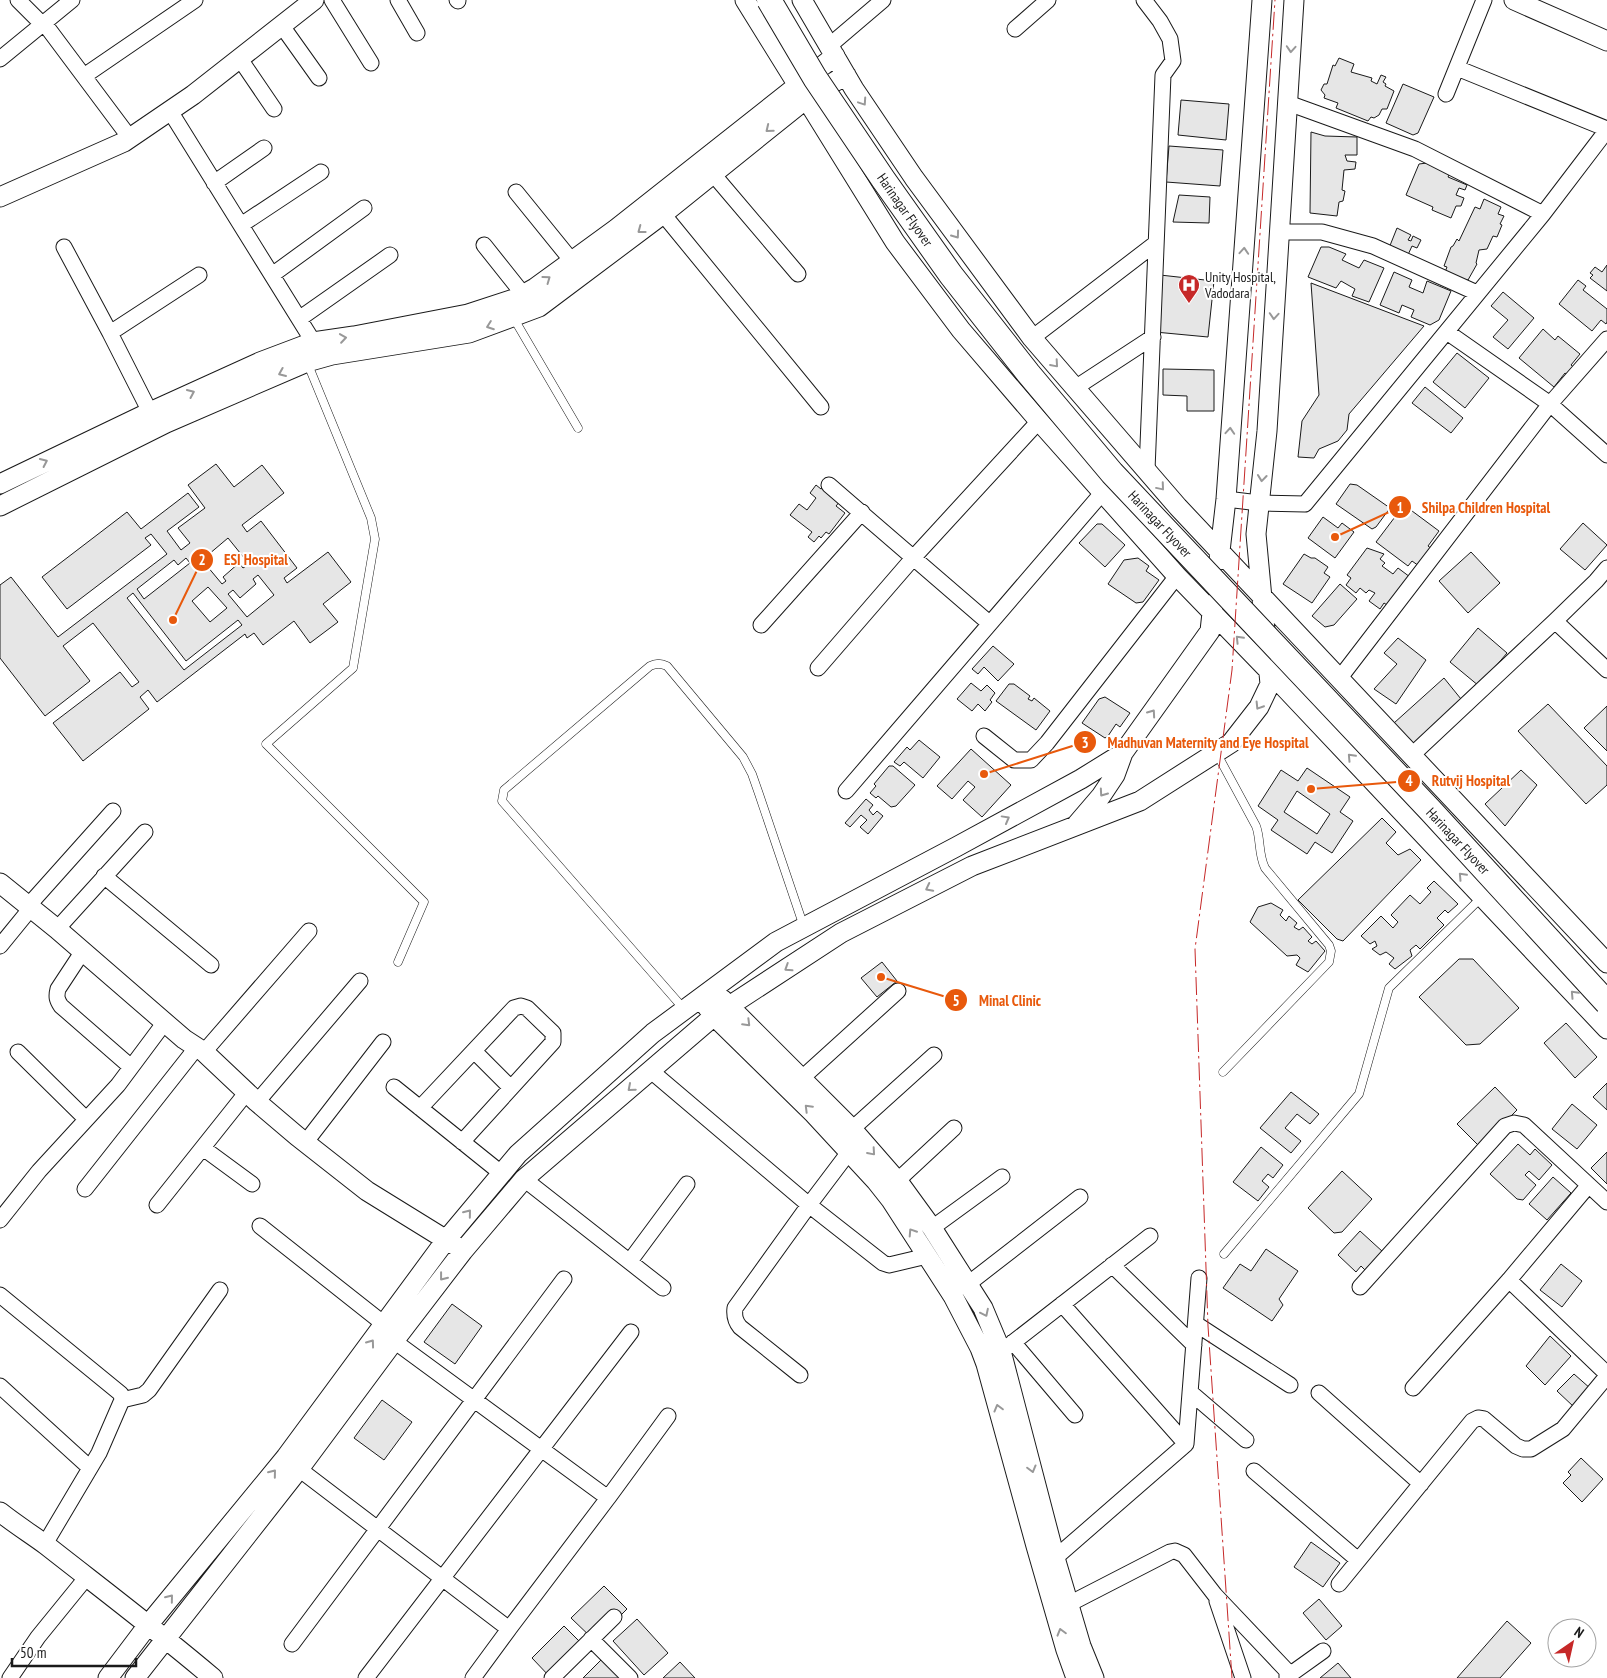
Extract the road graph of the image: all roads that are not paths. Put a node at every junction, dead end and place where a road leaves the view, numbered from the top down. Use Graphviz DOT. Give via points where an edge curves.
graph roads {
  1 [pos="18,0"];
  2 [pos="72,0"];
  3 [pos="195,0"];
  4 [pos="332,0"];
  5 [pos="398,0"];
  6 [pos="745,0"];
  7 [pos="769,0"];
  8 [pos="802,0"];
  9 [pos="883,0"];
  10 [pos="1048,0"];
  11 [pos="1144,0"];
  12 [pos="1262,0"];
  13 [pos="1294,0"];
  14 [pos="1484,0"];
  15 [pos="310,1"];
  16 [pos="1517,1"];
  17 [pos="43,24"];
  18 [pos="282,26"];
  19 [pos="1015,29"];
  20 [pos="417,33"];
  21 [pos="1607,41"];
  22 [pos="832,51"];
  23 [pos="0,59"];
  24 [pos="240,59"];
  25 [pos="371,63"];
  26 [pos="1457,68"];
  27 [pos="846,74"];
  28 [pos="84,76"];
  29 [pos="319,78"];
  30 [pos="802,91"];
  31 [pos="1446,94"];
  32 [pos="1288,103"];
  33 [pos="274,109"];
  34 [pos="170,111"];
  35 [pos="1607,130"];
  36 [pos="130,138"];
  37 [pos="264,148"];
  38 [pos="321,172"];
  39 [pos="713,174"];
  40 [pos="214,183"];
  41 [pos="516,192"];
  42 [pos="2,194"];
  43 [pos="364,208"];
  44 [pos="663,214"];
  45 [pos="1543,214"];
  46 [pos="241,225"];
  47 [pos="1279,232"];
  48 [pos="1156,243"];
  49 [pos="484,245"];
  50 [pos="64,247"];
  51 [pos="390,255"];
  52 [pos="572,261"];
  53 [pos="798,274"];
  54 [pos="199,275"];
  55 [pos="272,275"];
  56 [pos="523,294"];
  57 [pos="1477,294"];
  58 [pos="513,317"];
  59 [pos="299,319"];
  60 [pos="110,332"];
  61 [pos="1446,332"];
  62 [pos="1152,337"];
  63 [pos="1032,338"];
  64 [pos="1607,339"];
  65 [pos="314,353"];
  66 [pos="1076,388"];
  67 [pos="1550,404"];
  68 [pos="821,407"];
  69 [pos="150,412"];
  70 [pos="1039,421"];
  71 [pos="578,428"];
  72 [pos="1607,455"];
  73 [pos="1147,470"];
  74 [pos="0,484"];
  75 [pos="829,485"];
  76 [pos="1103,492"];
  77 [pos="1226,499"];
  78 [pos="1259,503"];
  79 [pos="0,506"];
  80 [pos="862,512"];
  81 [pos="1220,552"];
  82 [pos="914,557"];
  83 [pos="1607,568"];
  84 [pos="1177,576"];
  85 [pos="1262,598"];
  86 [pos="1212,612"];
  87 [pos="1555,621"];
  88 [pos="989,623"];
  89 [pos="760,626"];
  90 [pos="818,668"];
  91 [pos="1607,670"];
  92 [pos="1269,671"];
  93 [pos="1339,679"];
  94 [pos="984,736"];
  95 [pos="1216,752"];
  96 [pos="1123,753"];
  97 [pos="1412,756"];
  98 [pos="846,791"];
  99 [pos="113,811"];
  100 [pos="1074,827"];
  101 [pos="145,832"];
  102 [pos="956,847"];
  103 [pos="967,869"];
  104 [pos="104,876"];
  105 [pos="0,883"];
  106 [pos="1482,897"];
  107 [pos="30,907"];
  108 [pos="804,927"];
  109 [pos="57,929"];
  110 [pos="309,931"];
  111 [pos="0,946"];
  112 [pos="83,951"];
  113 [pos="398,962"];
  114 [pos="1607,963"];
  115 [pos="211,964"];
  116 [pos="360,982"];
  117 [pos="898,991"];
  118 [pos="706,993"];
  119 [pos="1607,1003"];
  120 [pos="684,1009"];
  121 [pos="722,1012"];
  122 [pos="165,1022"];
  123 [pos="1607,1029"];
  124 [pos="382,1042"];
  125 [pos="200,1050"];
  126 [pos="474,1051"];
  127 [pos="18,1052"];
  128 [pos="934,1055"];
  129 [pos="131,1067"];
  130 [pos="651,1071"];
  131 [pos="1223,1072"];
  132 [pos="802,1078"];
  133 [pos="394,1087"];
  134 [pos="511,1088"];
  135 [pos="252,1097"];
  136 [pos="420,1108"];
  137 [pos="86,1119"];
  138 [pos="954,1128"];
  139 [pos="852,1129"];
  140 [pos="304,1142"];
  141 [pos="462,1142"];
  142 [pos="203,1148"];
  143 [pos="849,1152"];
  144 [pos="501,1173"];
  145 [pos="1002,1177"];
  146 [pos="524,1179"];
  147 [pos="897,1181"];
  148 [pos="252,1184"];
  149 [pos="688,1184"];
  150 [pos="1588,1186"];
  151 [pos="85,1189"];
  152 [pos="1080,1196"];
  153 [pos="1607,1202"];
  154 [pos="157,1205"];
  155 [pos="809,1205"];
  156 [pos="0,1220"];
  157 [pos="260,1226"];
  158 [pos="932,1228"];
  159 [pos="1150,1236"];
  160 [pos="446,1240"];
  161 [pos="463,1251"];
  162 [pos="1224,1254"];
  163 [pos="927,1256"];
  164 [pos="630,1261"];
  165 [pos="1112,1265"];
  166 [pos="1199,1278"];
  167 [pos="564,1279"];
  168 [pos="1509,1280"];
  169 [pos="968,1284"];
  170 [pos="1360,1287"];
  171 [pos="663,1288"];
  172 [pos="220,1290"];
  173 [pos="0,1295"];
  174 [pos="1062,1304"];
  175 [pos="384,1324"];
  176 [pos="1196,1324"];
  177 [pos="631,1332"];
  178 [pos="394,1340"];
  179 [pos="1194,1345"];
  180 [pos="1007,1347"];
  181 [pos="986,1364"];
  182 [pos="800,1375"];
  183 [pos="1607,1375"];
  184 [pos="1290,1385"];
  185 [pos="0,1386"];
  186 [pos="1414,1388"];
  187 [pos="1190,1392"];
  188 [pos="1319,1393"];
  189 [pos="122,1400"];
  190 [pos="474,1400"];
  191 [pos="1075,1415"];
  192 [pos="668,1416"];
  193 [pos="1246,1440"];
  194 [pos="1186,1444"];
  195 [pos="541,1449"];
  196 [pos="90,1468"];
  197 [pos="299,1469"];
  198 [pos="1254,1471"];
  199 [pos="1421,1484"];
  200 [pos="608,1498"];
  201 [pos="2,1520"];
  202 [pos="378,1529"];
  203 [pos="45,1544"];
  204 [pos="1055,1558"];
  205 [pos="1358,1560"];
  206 [pos="86,1578"];
  207 [pos="443,1578"];
  208 [pos="1339,1584"];
  209 [pos="1215,1595"];
  210 [pos="1069,1604"];
  211 [pos="614,1617"];
  212 [pos="148,1624"];
  213 [pos="509,1629"];
  214 [pos="167,1638"];
  215 [pos="591,1640"];
  216 [pos="292,1644"];
  217 [pos="1323,1652"];
  218 [pos="1288,1677"];
  219 [pos="10,1678"];
  220 [pos="108,1678"];
  221 [pos="135,1678"];
  222 [pos="213,1678"];
  223 [pos="366,1678"];
  224 [pos="473,1678"];
  225 [pos="552,1678"];
  226 [pos="630,1678"];
  227 [pos="1076,1678"];
  228 [pos="1094,1678"];
  229 [pos="1243,1678"];
  1 -- 17 [label="street"];
  2 -- 17 [label="street"];
  3 -- 28 [label="street"];
  4 -- 25 [label="street"];
  5 -- 20 [label="street"];
  6 -- 30 [label="street"];
  7 -- 119 [label="main road, Harinagar Flyover, bridge" via="815,78 883,179 951,275 1028,373 1125,486"];
  8 -- 22 [label="street"];
  9 -- 22 [label="street"];
  10 -- 19 [label="street"];
  11 -- 48 [label="street" via="1170,39 1173,61 1163,75"];
  77 -- 12 [label="street, one-way"];
  13 -- 32 [label="street, one-way"];
  14 -- 26 [label="street"];
  15 -- 18 [label="street"];
  16 -- 21 [label="street"];
  17 -- 23 [label="street"];
  17 -- 28 [label="street"];
  18 -- 24 [label="street"];
  18 -- 29 [label="street"];
  22 -- 27 [label="street"];
  22 -- 30 [label="street"];
  24 -- 33 [label="street"];
  24 -- 34 [label="street"];
  26 -- 31 [label="street"];
  26 -- 35 [label="street"];
  27 -- 30 [label="street"];
  27 -- 63 [label="street, one-way" via="914,178"];
  28 -- 36 [label="street"];
  30 -- 39 [label="street, one-way"];
  30 -- 52 [label="street"];
  30 -- 70 [label="street" via="895,242 961,330"];
  32 -- 45 [label="street" via="1415,149"];
  32 -- 47 [label="street"];
  34 -- 36 [label="street"];
  34 -- 40 [label="street"];
  35 -- 45 [label="street"];
  36 -- 42 [label="street"];
  37 -- 40 [label="street"];
  38 -- 46 [label="street"];
  39 -- 44 [label="street"];
  39 -- 53 [label="street"];
  40 -- 46 [label="street"];
  41 -- 52 [label="street"];
  43 -- 55 [label="street"];
  44 -- 58 [label="street, one-way" via="548,301"];
  44 -- 68 [label="street"];
  45 -- 57 [label="street"];
  46 -- 55 [label="street"];
  47 -- 57 [label="street" via="1322,232 1373,246"];
  47 -- 78 [label="street, one-way" via="1267,431"];
  48 -- 62 [label="street"];
  48 -- 63 [label="street"];
  49 -- 56 [label="street"];
  50 -- 60 [label="street"];
  51 -- 59 [label="street"];
  56 -- 52 [label="street, one-way"];
  54 -- 60 [label="street"];
  55 -- 59 [label="street"];
  65 -- 56 [label="street, one-way" via="354,336 468,314"];
  57 -- 61 [label="street"];
  58 -- 65 [label="street, one-way" via="458,336"];
  58 -- 71 [label="lane"];
  59 -- 65 [label="street"];
  60 -- 69 [label="street"];
  61 -- 67 [label="street"];
  61 -- 78 [label="street" via="1306,504"];
  62 -- 66 [label="street"];
  62 -- 73 [label="street"];
  63 -- 66 [label="street, one-way"];
  64 -- 67 [label="street"];
  69 -- 65 [label="street, one-way" via="260,362"];
  65 -- 79 [label="street, one-way"];
  65 -- 113 [label="lane" via="371,518 375,539 353,668 266,744 424,902"];
  66 -- 73 [label="street"];
  67 -- 72 [label="street"];
  67 -- 93 [label="street"];
  74 -- 69 [label="street, one-way"];
  70 -- 76 [label="street"];
  70 -- 82 [label="street"];
  73 -- 81 [label="street, one-way"];
  75 -- 80 [label="street"];
  76 -- 84 [label="street"];
  76 -- 88 [label="street"];
  77 -- 78 [label="street"];
  77 -- 81 [label="street"];
  78 -- 85 [label="street" via="1256,534"];
  80 -- 82 [label="street"];
  80 -- 89 [label="street"];
  81 -- 85 [label="street"];
  81 -- 86 [label="street"];
  82 -- 88 [label="street"];
  82 -- 90 [label="street"];
  83 -- 87 [label="street"];
  84 -- 86 [label="street"];
  84 -- 94 [label="street" via="1031,760 1014,760"];
  85 -- 92 [label="street"];
  85 -- 93 [label="street"];
  92 -- 86 [label="street, one-way"];
  96 -- 86 [label="street, one-way" via="1210,631"];
  87 -- 91 [label="street"];
  87 -- 97 [label="street"];
  88 -- 98 [label="street"];
  92 -- 95 [label="street, one-way" via="1270,684 1259,707 1230,743"];
  106 -- 92 [label="street, one-way"];
  93 -- 97 [label="street"];
  95 -- 100 [label="street" via="1140,801"];
  95 -- 131 [label="lane" via="1256,826 1265,868 1329,945 1330,951 1329,962"];
  96 -- 100 [label="street, one-way" via="1106,789"];
  102 -- 96 [label="street, one-way"];
  97 -- 114 [label="street"];
  99 -- 107 [label="street"];
  100 -- 103 [label="street"];
  101 -- 104 [label="street"];
  102 -- 103 [label="street"];
  102 -- 108 [label="street"];
  103 -- 121 [label="street, one-way" via="841,933"];
  104 -- 109 [label="street"];
  104 -- 115 [label="street"];
  105 -- 107 [label="street"];
  123 -- 106 [label="street, one-way"];
  106 -- 162 [label="lane" via="1389,988 1359,1094"];
  107 -- 109 [label="street"];
  107 -- 111 [label="street"];
  108 -- 118 [label="street" via="776,942"];
  108 -- 120 [label="lane" via="752,774 743,757 667,666 662,663 650,666 504,790 502,800"];
  109 -- 112 [label="street"];
  110 -- 125 [label="street"];
  112 -- 122 [label="street"];
  112 -- 129 [label="street" via="58,990 57,1001"];
  116 -- 135 [label="street"];
  117 -- 132 [label="street"];
  118 -- 120 [label="street"];
  118 -- 121 [label="street"];
  120 -- 144 [label="street" via="646,1039"];
  121 -- 130 [label="street"];
  121 -- 132 [label="street, one-way"];
  143 -- 121 [label="street, one-way"];
  122 -- 125 [label="street"];
  122 -- 129 [label="street"];
  124 -- 140 [label="street"];
  125 -- 135 [label="street"];
  125 -- 151 [label="street"];
  126 -- 134 [label="street"];
  126 -- 134 [label="street" via="514,1008 527,1008 549,1028 553,1042"];
  126 -- 136 [label="street"];
  127 -- 137 [label="street"];
  128 -- 139 [label="street"];
  129 -- 137 [label="street"];
  130 -- 146 [label="street, one-way"];
  130 -- 155 [label="street"];
  132 -- 139 [label="street"];
  133 -- 136 [label="street"];
  134 -- 141 [label="street"];
  135 -- 140 [label="street"];
  135 -- 142 [label="street"];
  136 -- 141 [label="street"];
  137 -- 156 [label="street"];
  138 -- 147 [label="street"];
  139 -- 147 [label="street, one-way"];
  140 -- 160 [label="street" via="367,1191"];
  141 -- 144 [label="street"];
  142 -- 148 [label="street"];
  142 -- 154 [label="street"];
  143 -- 155 [label="street"];
  163 -- 143 [label="street, one-way" via="891,1200"];
  160 -- 144 [label="street, one-way"];
  145 -- 158 [label="street"];
  146 -- 161 [label="street"];
  146 -- 164 [label="street"];
  147 -- 158 [label="street"];
  149 -- 164 [label="street"];
  150 -- 153 [label="street"];
  150 -- 168 [label="street"];
  150 -- 170 [label="street" via="1524,1125 1514,1123 1506,1126"];
  152 -- 169 [label="street"];
  155 -- 163 [label="street" via="886,1265"];
  155 -- 182 [label="street" via="735,1308 734,1315 740,1327"];
  157 -- 175 [label="street"];
  158 -- 169 [label="street"];
  159 -- 165 [label="street"];
  160 -- 161 [label="street"];
  160 -- 175 [label="street"];
  161 -- 178 [label="street, one-way"];
  163 -- 181 [label="street" via="952,1296"];
  164 -- 171 [label="street"];
  165 -- 174 [label="street"];
  165 -- 179 [label="street"];
  166 -- 176 [label="street"];
  167 -- 190 [label="street"];
  168 -- 183 [label="street"];
  168 -- 186 [label="street"];
  169 -- 180 [label="street, one-way"];
  172 -- 189 [label="street" via="149,1390 144,1395"];
  173 -- 189 [label="street" via="120,1394"];
  174 -- 180 [label="street"];
  174 -- 194 [label="street"];
  212 -- 175 [label="street, one-way" via="286,1457"];
  176 -- 179 [label="street"];
  176 -- 184 [label="street"];
  177 -- 195 [label="street"];
  178 -- 190 [label="street"];
  178 -- 197 [label="street"];
  179 -- 187 [label="street"];
  180 -- 181 [label="street"];
  180 -- 191 [label="street"];
  180 -- 204 [label="street, one-way"];
  227 -- 181 [label="street, one-way"];
  183 -- 199 [label="street" via="1563,1429 1531,1449 1516,1446 1484,1419 1472,1421"];
  185 -- 196 [label="street"];
  187 -- 193 [label="street"];
  187 -- 194 [label="street"];
  188 -- 199 [label="street"];
  189 -- 196 [label="street"];
  190 -- 195 [label="street"];
  190 -- 202 [label="street"];
  192 -- 200 [label="street"];
  194 -- 204 [label="street"];
  195 -- 200 [label="street"];
  195 -- 207 [label="street"];
  196 -- 203 [label="street"];
  197 -- 202 [label="street"];
  197 -- 214 [label="street"];
  198 -- 205 [label="street"];
  199 -- 205 [label="street"];
  200 -- 213 [label="street"];
  201 -- 203 [label="street"];
  202 -- 207 [label="street"];
  202 -- 216 [label="street"];
  203 -- 206 [label="street"];
  204 -- 210 [label="street"];
  205 -- 208 [label="street"];
  206 -- 212 [label="street"];
  206 -- 219 [label="street" via="38,1637"];
  207 -- 213 [label="street"];
  207 -- 223 [label="street"];
  209 -- 210 [label="street" via="1184,1555 1175,1551"];
  209 -- 218 [label="street" via="1287,1671"];
  209 -- 229 [label="street"];
  210 -- 228 [label="street"];
  211 -- 215 [label="street"];
  212 -- 214 [label="street"];
  212 -- 220 [label="street"];
  213 -- 224 [label="street"];
  214 -- 221 [label="street"];
  214 -- 222 [label="street"];
  215 -- 225 [label="street"];
  215 -- 226 [label="street"];
  217 -- 218 [label="street"];
}
